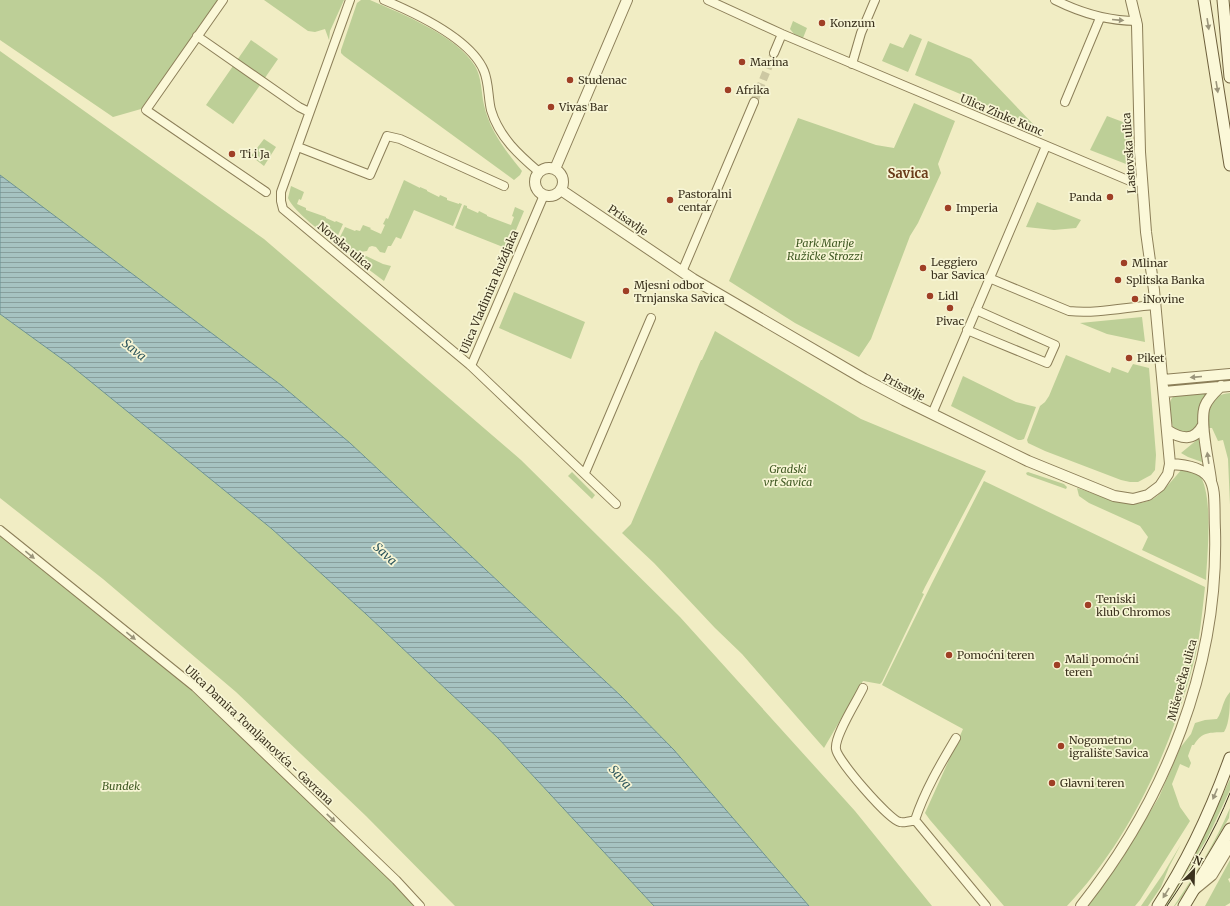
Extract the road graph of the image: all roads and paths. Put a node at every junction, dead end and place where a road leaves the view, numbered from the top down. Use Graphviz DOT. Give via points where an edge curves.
graph roads {
  1 [pos="223,0"];
  2 [pos="350,0"];
  3 [pos="384,0"];
  4 [pos="627,0"];
  5 [pos="708,0"];
  6 [pos="875,0"];
  7 [pos="1055,0"];
  8 [pos="1131,0"];
  9 [pos="1204,0"];
  10 [pos="1223,0"];
  11 [pos="1100,18"];
  12 [pos="1137,21"];
  13 [pos="782,34"];
  14 [pos="197,36"];
  15 [pos="774,53"];
  16 [pos="852,64"];
  17 [pos="1230,77"];
  18 [pos="754,102"];
  19 [pos="1065,102"];
  20 [pos="310,112"];
  21 [pos="1046,146"];
  22 [pos="298,147"];
  23 [pos="1230,165"];
  24 [pos="555,169"];
  25 [pos="539,172"];
  26 [pos="1143,181"];
  27 [pos="504,186"];
  28 [pos="561,190"];
  29 [pos="266,192"];
  30 [pos="544,195"];
  31 [pos="682,272"];
  32 [pos="989,278"];
  33 [pos="1155,305"];
  34 [pos="976,310"];
  35 [pos="651,318"];
  36 [pos="967,330"];
  37 [pos="471,366"];
  38 [pos="1230,374"];
  39 [pos="1163,380"];
  40 [pos="1225,386"];
  41 [pos="1164,392"];
  42 [pos="932,414"];
  43 [pos="1203,425"];
  44 [pos="1167,430"];
  45 [pos="1170,464"];
  46 [pos="585,473"];
  47 [pos="1212,482"];
  48 [pos="616,504"];
  49 [pos="0,530"];
  50 [pos="864,688"];
  51 [pos="956,738"];
  52 [pos="1230,758"];
  53 [pos="915,820"];
  54 [pos="1230,829"];
  55 [pos="1230,845"];
  56 [pos="1195,889"];
  57 [pos="420,906"];
  58 [pos="986,906"];
  59 [pos="1081,906"];
  60 [pos="1158,906"];
  61 [pos="1184,906"];
  1 -- 14 [label="street"];
  2 -- 20 [label="street, Novska ulica"];
  3 -- 25 [label="street" via="446,32 471,52 484,71 491,111 501,132 508,144"];
  4 -- 24 [label="street"];
  5 -- 13 [label="street, Ulica Zinke Kunc"];
  6 -- 16 [label="street" via="861,33"];
  7 -- 11 [label="street"];
  8 -- 12 [label="street, Lastovska ulica"];
  9 -- 23 [label="main road, one-way"];
  10 -- 17 [label="main road"];
  11 -- 12 [label="street, one-way"];
  11 -- 19 [label="street"];
  12 -- 26 [label="street, Lastovska ulica"];
  13 -- 15 [label="street"];
  13 -- 16 [label="street, Ulica Zinke Kunc"];
  14 -- 20 [label="street"];
  14 -- 29 [label="street" via="146,110"];
  16 -- 21 [label="street, Ulica Zinke Kunc"];
  18 -- 31 [label="street"];
  20 -- 22 [label="street, Novska ulica"];
  21 -- 26 [label="street, Ulica Zinke Kunc" via="1130,181"];
  21 -- 32 [label="street"];
  22 -- 27 [label="street" via="370,175 387,136 400,139"];
  22 -- 37 [label="street, Novska ulica" via="281,192 283,209"];
  24 -- 25 [label="street" via="546,168"];
  24 -- 28 [label="street" via="563,178"];
  25 -- 30 [label="street" via="535,180"];
  26 -- 33 [label="street, Lastovska ulica"];
  28 -- 30 [label="street" via="553,196"];
  28 -- 31 [label="street, Prisavlje"];
  30 -- 37 [label="street, Ulica Vladimira Ruždjaka"];
  31 -- 42 [label="street, Prisavlje" via="864,379"];
  32 -- 33 [label="street" via="1078,312"];
  32 -- 34 [label="street"];
  33 -- 39 [label="street, Lastovska ulica"];
  34 -- 36 [label="street"];
  34 -- 36 [label="street" via="1055,345 1047,364"];
  35 -- 46 [label="street"];
  36 -- 42 [label="street"];
  37 -- 46 [label="street, Ulica Vladimira Ruždjaka"];
  38 -- 39 [label="street, one-way"];
  39 -- 41 [label="street, Prisavlje"];
  40 -- 41 [label="street"];
  40 -- 43 [label="street, Miševečka ulica" via="1206,403"];
  41 -- 44 [label="street, Prisavlje"];
  42 -- 45 [label="street, Prisavlje" via="1028,461 1120,498 1141,498 1155,491 1168,474"];
  43 -- 44 [label="street" via="1197,433 1189,437 1179,436"];
  47 -- 43 [label="street, Miševečka ulica, one-way"];
  44 -- 45 [label="street, Prisavlje"];
  45 -- 47 [label="street" via="1197,468"];
  46 -- 48 [label="street, Ulica Vladimira Ruždjaka"];
  47 -- 59 [label="street, Miševečka ulica" via="1215,545 1212,587 1206,638 1193,693 1178,736 1142,816 1107,872"];
  49 -- 57 [label="street, Ulica Damira Tomljanovića - Gavrana, one-way" via="195,687"];
  50 -- 53 [label="street" via="838,735 836,749 839,757 889,816 900,822"];
  51 -- 53 [label="street" via="930,782"];
  52 -- 60 [label="main road, one-way" via="1195,841"];
  53 -- 58 [label="street"];
  54 -- 56 [label="main road"];
  55 -- 56 [label="street" via="1212,875"];
  56 -- 61 [label="main road"];
}
